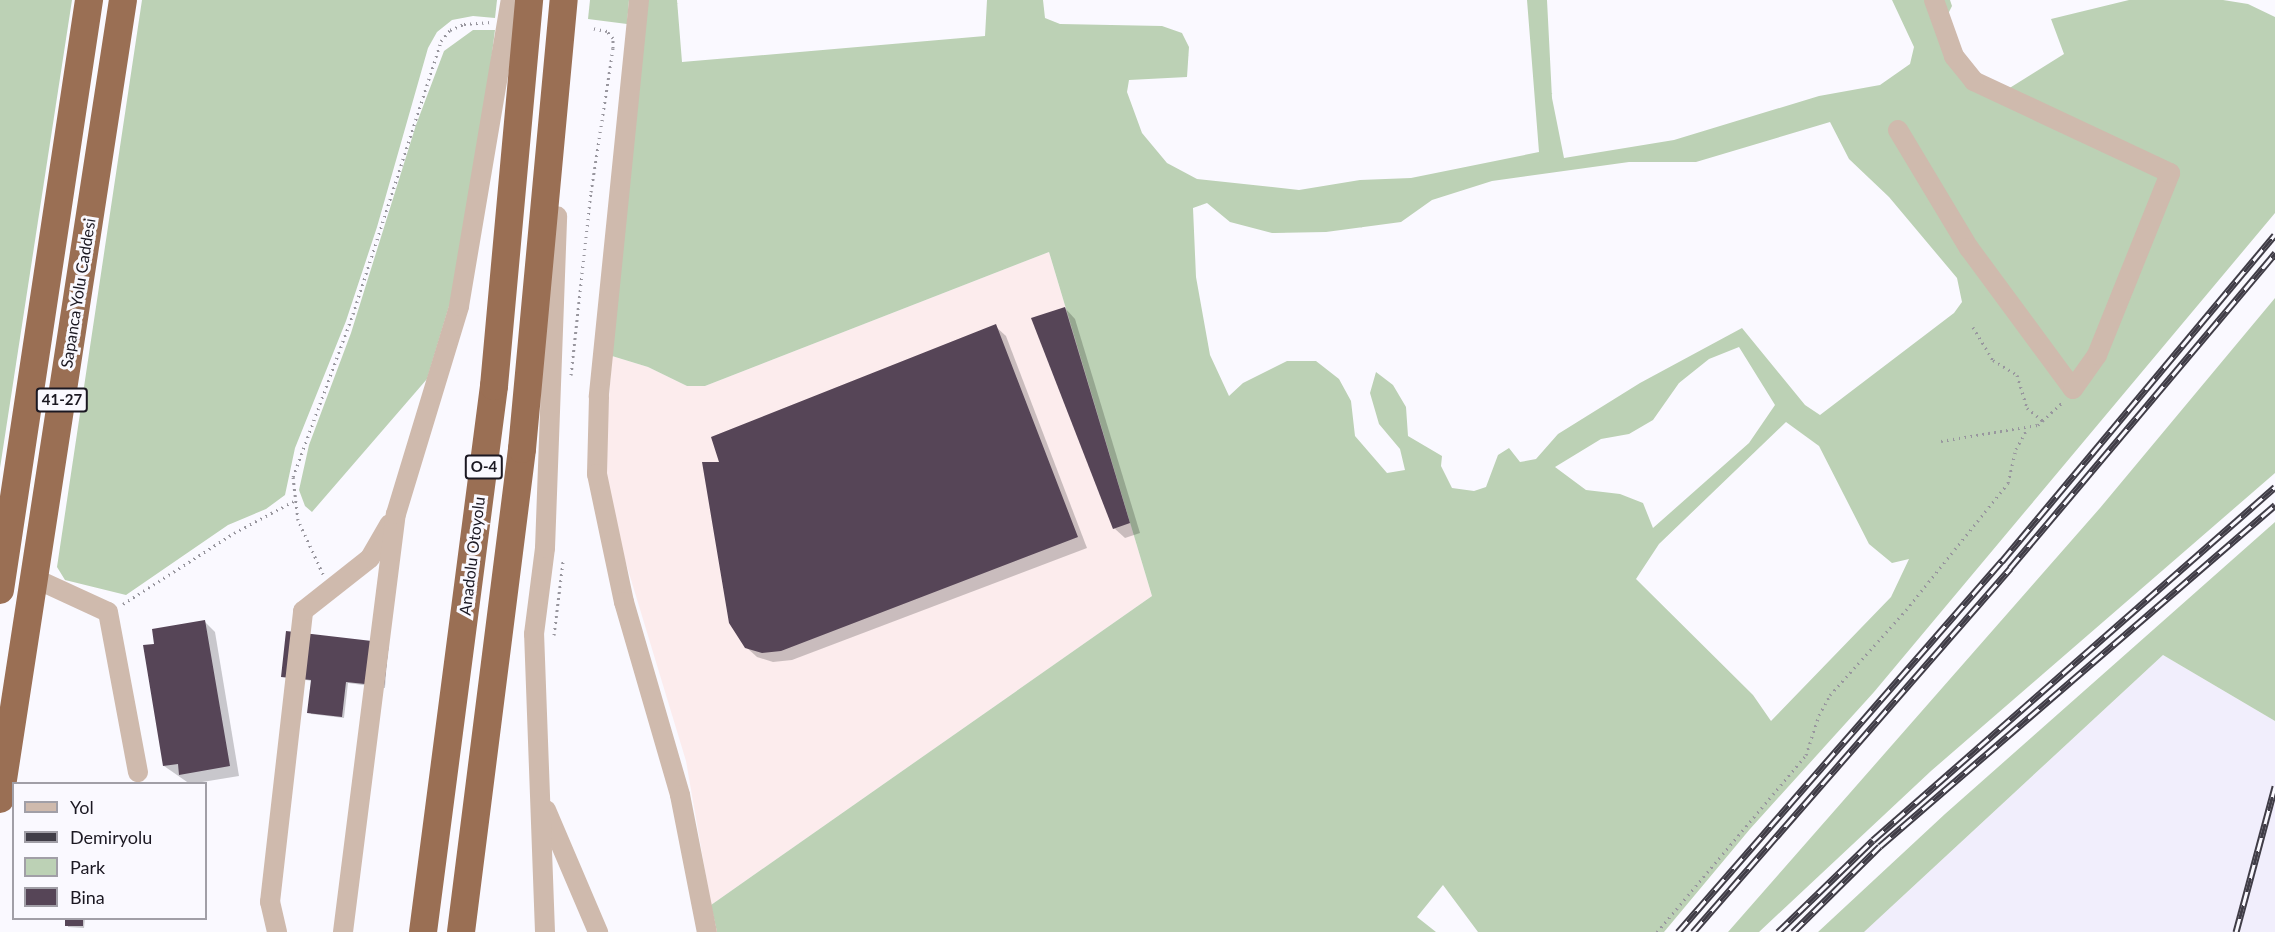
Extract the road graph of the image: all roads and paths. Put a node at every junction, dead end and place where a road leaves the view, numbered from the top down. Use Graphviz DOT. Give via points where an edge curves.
graph roads {
  1 [pos="90,0"];
  2 [pos="123,0"];
  3 [pos="511,0"];
  4 [pos="529,0"];
  5 [pos="565,0"];
  6 [pos="639,0"];
  7 [pos="1934,0"];
  8 [pos="493,21"];
  9 [pos="592,28"];
  10 [pos="1898,130"];
  11 [pos="1974,327"];
  12 [pos="570,386"];
  13 [pos="2073,389"];
  14 [pos="2043,421"];
  15 [pos="2027,429"];
  16 [pos="1941,441"];
  17 [pos="294,501"];
  18 [pos="396,514"];
  19 [pos="563,558"];
  20 [pos="34,578"];
  21 [pos="330,588"];
  22 [pos="0,590"];
  23 [pos="120,606"];
  24 [pos="551,646"];
  25 [pos="138,772"];
  26 [pos="0,799"];
  27 [pos="541,799"];
  28 [pos="277,932"];
  29 [pos="344,932"];
  30 [pos="423,932"];
  31 [pos="461,932"];
  32 [pos="545,932"];
  33 [pos="598,932"];
  34 [pos="707,932"];
  35 [pos="1657,932"];
  1 -- 22 [label="highway, Sapanca Yolu Caddesi"];
  2 -- 20 [label="highway, Sapanca Yolu Caddesi / 41-27"];
  3 -- 18 [label="street" via="459,306"];
  4 -- 30 [label="highway, Anadolu Otoyolu / O-4" via="494,386"];
  5 -- 27 [label="street" via="544,548 534,634"];
  5 -- 31 [label="highway, O-4" via="522,449"];
  6 -- 34 [label="street" via="599,397 597,474 624,602 680,795"];
  7 -- 13 [label="street" via="1954,56 1974,81 2170,173 2097,355"];
  8 -- 17 [label="path" via="464,24 450,30 441,41 353,314 293,477"];
  9 -- 12 [label="path" via="607,31 613,38 613,48 590,204"];
  10 -- 13 [label="street" via="1969,248"];
  11 -- 14 [label="path" via="1993,360 2017,375 2027,408"];
  13 -- 14 [label="path"];
  14 -- 15 [label="path"];
  15 -- 16 [label="path"];
  15 -- 35 [label="path" via="2016,449 2008,483 1906,610 1830,695 1806,755"];
  17 -- 21 [label="path" via="298,520"];
  17 -- 23 [label="path" via="234,533"];
  18 -- 21 [label="street" via="370,558"];
  18 -- 29 [label="street"];
  19 -- 24 [label="path"];
  20 -- 25 [label="street" via="108,612"];
  20 -- 26 [label="highway, Sapanca Yolu Caddesi / 41-27"];
  21 -- 28 [label="street" via="310,602 300,621 270,902"];
  27 -- 32 [label="street"];
  27 -- 33 [label="street"];
}
